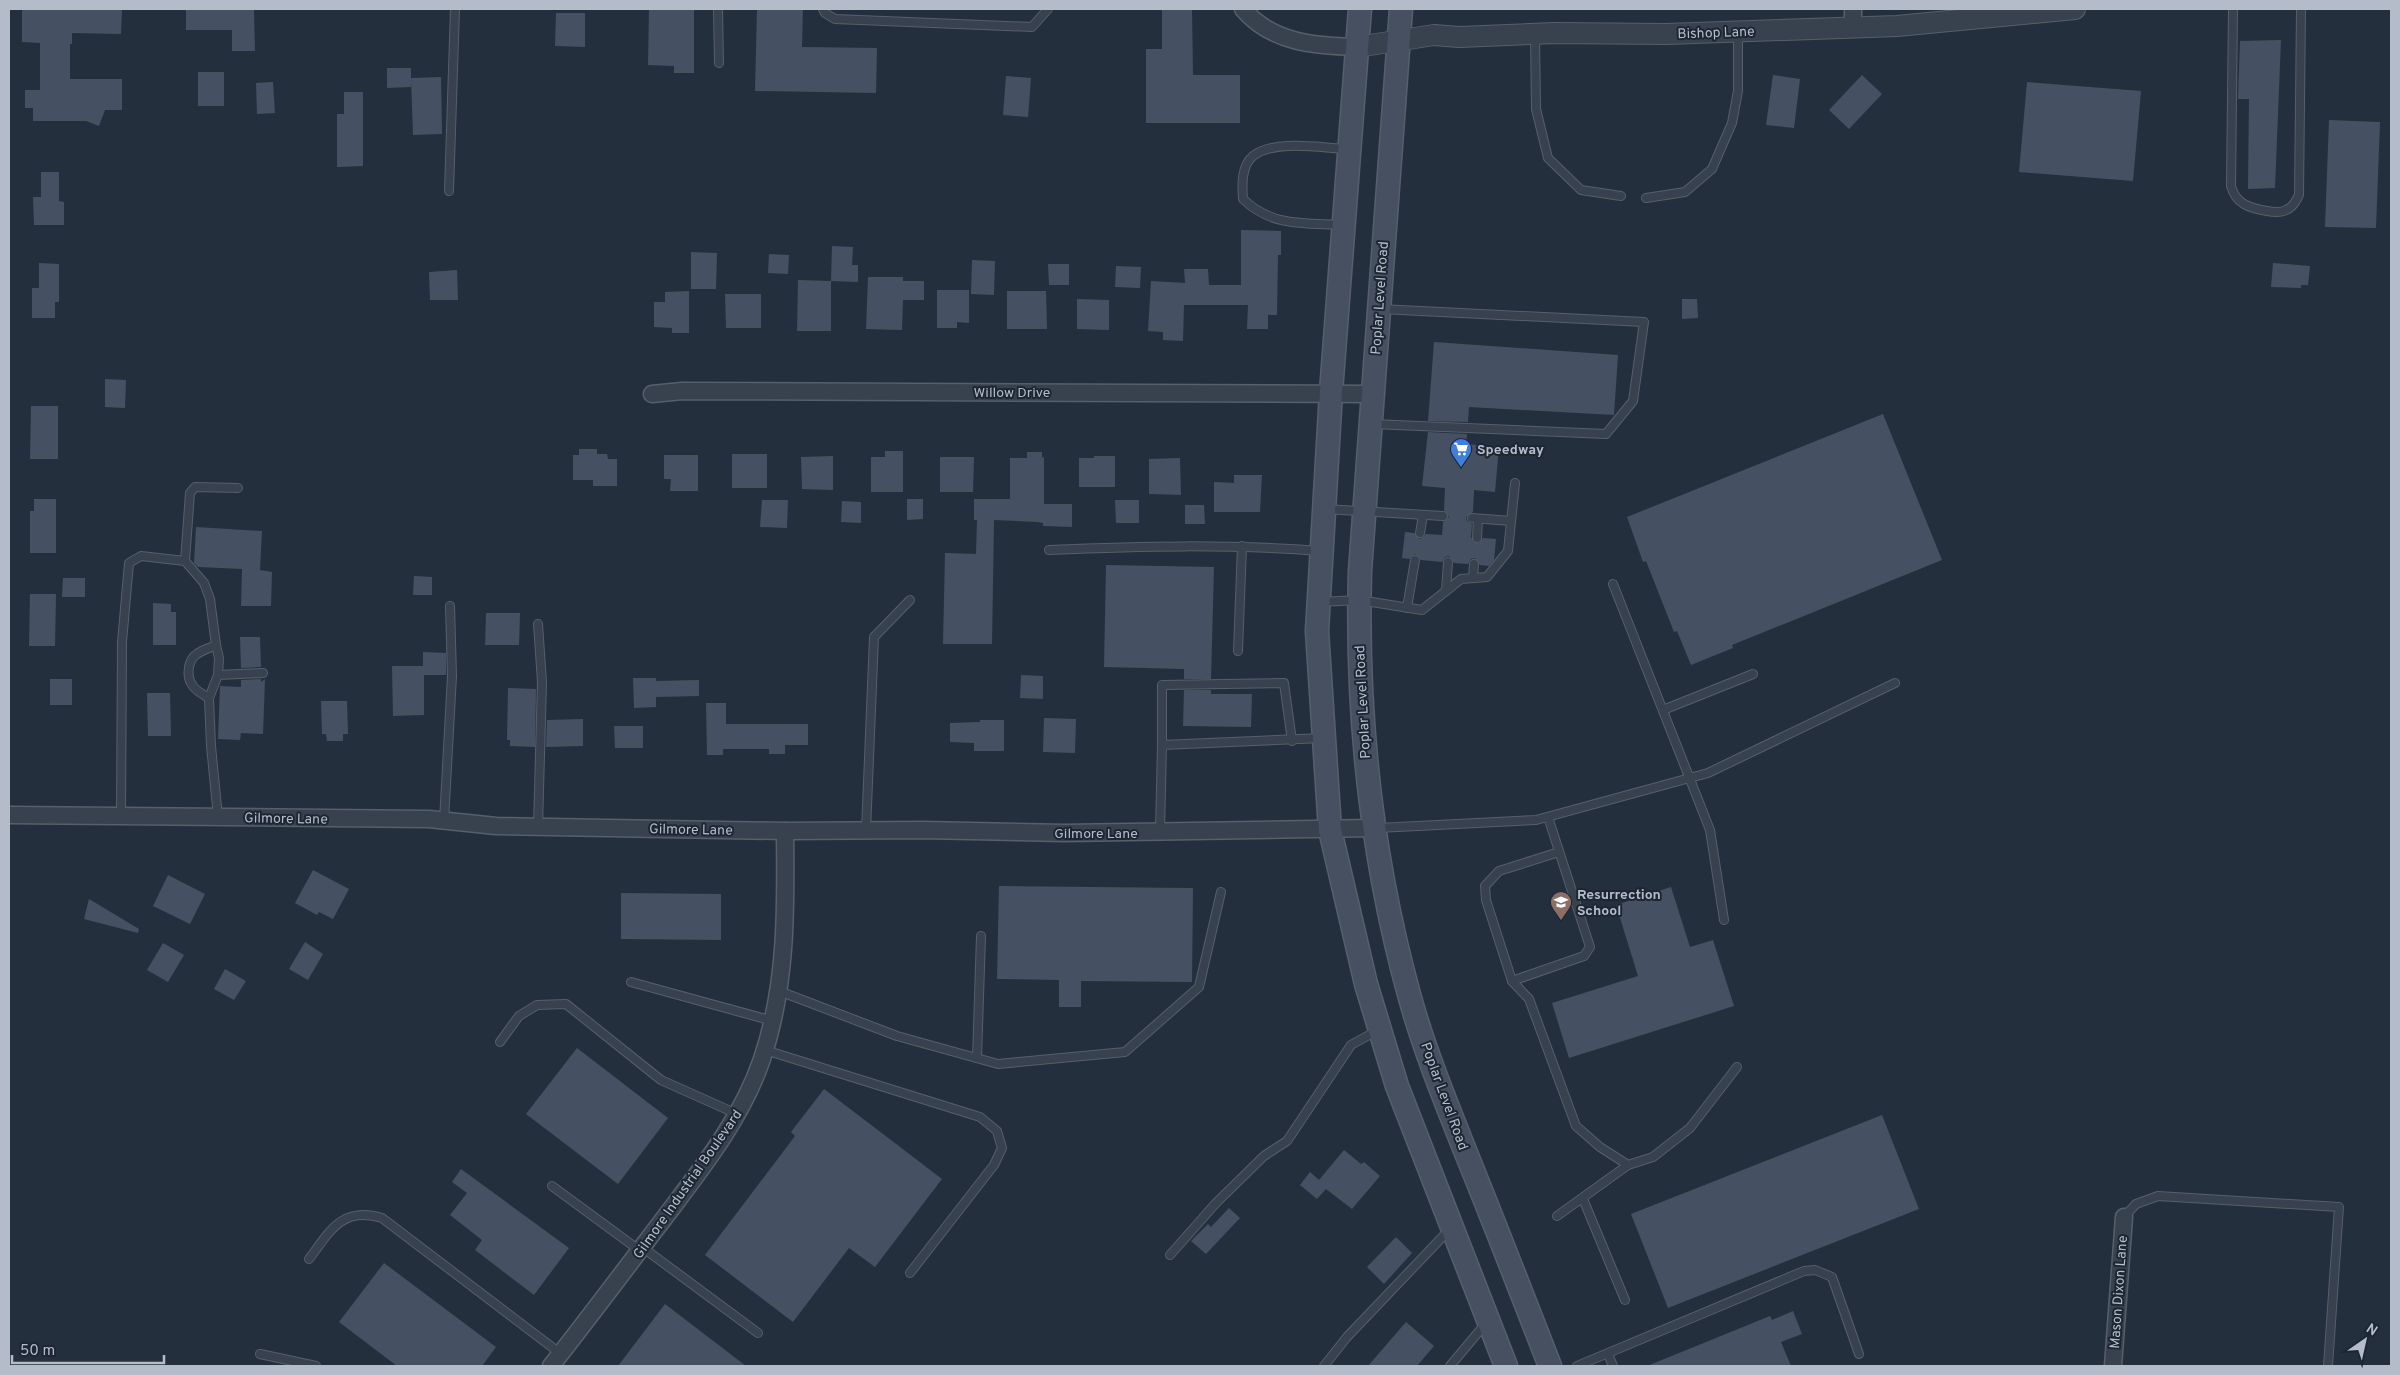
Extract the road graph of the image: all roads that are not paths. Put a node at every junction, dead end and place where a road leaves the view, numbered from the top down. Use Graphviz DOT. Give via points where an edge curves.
graph roads {
  1 [pos="455,9"];
  2 [pos="718,9"];
  3 [pos="823,9"];
  4 [pos="1048,9"];
  5 [pos="1243,9"];
  6 [pos="1360,9"];
  7 [pos="1401,9"];
  8 [pos="2076,9"];
  9 [pos="2234,9"];
  10 [pos="2301,9"];
  11 [pos="1853,18"];
  12 [pos="1738,32"];
  13 [pos="1535,34"];
  14 [pos="1399,40"];
  15 [pos="1357,47"];
  16 [pos="720,63"];
  17 [pos="1350,149"];
  18 [pos="449,191"];
  19 [pos="1621,196"];
  20 [pos="1646,198"];
  21 [pos="1344,225"];
  22 [pos="1378,309"];
  23 [pos="1331,392"];
  24 [pos="652,394"];
  25 [pos="1372,394"];
  26 [pos="1370,424"];
  27 [pos="1515,483"];
  28 [pos="238,488"];
  29 [pos="1324,509"];
  30 [pos="1364,510"];
  31 [pos="1423,515"];
  32 [pos="1443,516"];
  33 [pos="1511,521"];
  34 [pos="1420,533"];
  35 [pos="1476,538"];
  36 [pos="1242,546"];
  37 [pos="1049,550"];
  38 [pos="1322,551"];
  39 [pos="1415,560"];
  40 [pos="185,561"];
  41 [pos="1448,562"];
  42 [pos="1474,564"];
  43 [pos="1473,578"];
  44 [pos="1612,584"];
  45 [pos="1446,591"];
  46 [pos="910,600"];
  47 [pos="1359,600"];
  48 [pos="1319,602"];
  49 [pos="450,606"];
  50 [pos="1407,608"];
  51 [pos="538,624"];
  52 [pos="216,645"];
  53 [pos="1238,651"];
  54 [pos="263,673"];
  55 [pos="1753,674"];
  56 [pos="218,675"];
  57 [pos="1896,683"];
  58 [pos="209,698"];
  59 [pos="1663,710"];
  60 [pos="1324,738"];
  61 [pos="1292,740"];
  62 [pos="1162,745"];
  63 [pos="1690,778"];
  64 [pos="9,815"];
  65 [pos="121,816"];
  66 [pos="218,817"];
  67 [pos="1548,817"];
  68 [pos="444,821"];
  69 [pos="538,827"];
  70 [pos="1373,828"];
  71 [pos="866,830"];
  72 [pos="1330,830"];
  73 [pos="785,831"];
  74 [pos="1160,832"];
  75 [pos="1560,852"];
  76 [pos="1221,892"];
  77 [pos="1724,920"];
  78 [pos="981,936"];
  79 [pos="1512,981"];
  80 [pos="631,982"];
  81 [pos="779,991"];
  82 [pos="772,1021"];
  83 [pos="1380,1029"];
  84 [pos="500,1042"];
  85 [pos="765,1050"];
  86 [pos="978,1058"];
  87 [pos="1737,1067"];
  88 [pos="737,1114"];
  89 [pos="1628,1165"];
  90 [pos="552,1186"];
  91 [pos="1582,1199"];
  92 [pos="1557,1216"];
  93 [pos="2124,1217"];
  94 [pos="1452,1227"];
  95 [pos="641,1249"];
  96 [pos="1170,1255"];
  97 [pos="309,1259"];
  98 [pos="910,1272"];
  99 [pos="1625,1300"];
  100 [pos="1488,1320"];
  101 [pos="758,1333"];
  102 [pos="260,1354"];
  103 [pos="1608,1354"];
  104 [pos="1859,1354"];
  105 [pos="556,1360"];
  106 [pos="316,1366"];
  107 [pos="1324,1366"];
  108 [pos="1450,1366"];
  109 [pos="1506,1366"];
  110 [pos="1550,1366"];
  111 [pos="1577,1366"];
  112 [pos="1613,1366"];
  113 [pos="2113,1366"];
  114 [pos="2328,1366"];
  1 -- 18 [label="lane"];
  2 -- 16 [label="lane"];
  3 -- 4 [label="lane" via="835,20 1032,27"];
  5 -- 15 [label="street" via="1260,25 1293,40 1321,46"];
  6 -- 15 [label="main road"];
  7 -- 14 [label="main road, Poplar Level Road"];
  8 -- 11 [label="street, Bishop Lane" via="1946,22"];
  9 -- 10 [label="lane" via="2231,186 2240,202 2251,208 2275,212 2285,211 2299,195"];
  11 -- 12 [label="street, Bishop Lane"];
  12 -- 13 [label="street, Bishop Lane"];
  12 -- 20 [label="lane" via="1738,91 1732,123 1712,170 1685,192"];
  13 -- 14 [label="street, Bishop Lane" via="1434,35"];
  13 -- 19 [label="lane" via="1536,108 1548,158 1581,190"];
  14 -- 15 [label="street, Bishop Lane"];
  14 -- 22 [label="main road, Poplar Level Road"];
  15 -- 17 [label="main road"];
  17 -- 21 [label="main road"];
  17 -- 21 [label="lane" via="1278,146 1253,156 1242,183 1242,200 1256,212 1274,219"];
  21 -- 23 [label="main road"];
  22 -- 25 [label="main road, Poplar Level Road"];
  22 -- 26 [label="lane" via="1644,322 1632,401 1606,434"];
  23 -- 24 [label="street, Willow Drive" via="682,391"];
  23 -- 25 [label="street, Willow Drive"];
  23 -- 29 [label="main road"];
  25 -- 26 [label="main road, Poplar Level Road"];
  26 -- 30 [label="main road, Poplar Level Road"];
  27 -- 33 [label="lane"];
  28 -- 40 [label="lane" via="195,487 190,492"];
  29 -- 30 [label="lane"];
  29 -- 38 [label="main road"];
  30 -- 31 [label="lane"];
  30 -- 47 [label="main road, Poplar Level Road"];
  31 -- 32 [label="lane"];
  31 -- 34 [label="lane"];
  33 -- 35 [label="lane" via="1475,519"];
  33 -- 43 [label="lane" via="1508,551 1487,577"];
  36 -- 37 [label="lane" via="1169,545"];
  36 -- 38 [label="lane"];
  36 -- 53 [label="lane"];
  38 -- 48 [label="main road"];
  39 -- 50 [label="lane"];
  40 -- 52 [label="lane" via="204,583 210,599"];
  40 -- 65 [label="lane" via="141,556 129,563 122,642"];
  41 -- 45 [label="lane"];
  42 -- 43 [label="lane"];
  43 -- 45 [label="lane" via="1461,579"];
  44 -- 59 [label="lane"];
  45 -- 50 [label="lane" via="1422,610"];
  46 -- 71 [label="lane" via="874,637"];
  47 -- 48 [label="lane"];
  47 -- 50 [label="lane"];
  47 -- 70 [label="main road, Poplar Level Road" via="1362,735"];
  48 -- 60 [label="main road" via="1317,631"];
  49 -- 68 [label="lane" via="452,676"];
  51 -- 69 [label="lane" via="542,682"];
  52 -- 56 [label="lane"];
  52 -- 58 [label="lane" via="196,654 190,661 188,680 196,692"];
  54 -- 56 [label="lane"];
  55 -- 59 [label="lane"];
  56 -- 58 [label="lane"];
  57 -- 63 [label="lane" via="1708,773"];
  58 -- 66 [label="lane"];
  59 -- 63 [label="lane"];
  60 -- 61 [label="lane"];
  60 -- 72 [label="main road"];
  61 -- 62 [label="lane"];
  61 -- 62 [label="lane" via="1284,683 1162,686"];
  62 -- 74 [label="lane"];
  63 -- 67 [label="lane"];
  63 -- 77 [label="lane" via="1710,830"];
  64 -- 65 [label="street, Gilmore Lane"];
  65 -- 66 [label="street, Gilmore Lane"];
  66 -- 68 [label="street, Gilmore Lane"];
  67 -- 70 [label="lane"];
  67 -- 75 [label="lane"];
  68 -- 69 [label="street, Gilmore Lane"];
  69 -- 73 [label="street, Gilmore Lane"];
  70 -- 72 [label="street, Gilmore Lane"];
  70 -- 110 [label="main road, Poplar Level Road" via="1391,924 1410,1000"];
  71 -- 73 [label="street, Gilmore Lane"];
  71 -- 74 [label="street, Gilmore Lane"];
  72 -- 74 [label="street, Gilmore Lane"];
  72 -- 83 [label="main road" via="1366,984"];
  73 -- 81 [label="street, Gilmore Industrial Boulevard" via="786,901"];
  75 -- 79 [label="lane" via="1499,871 1485,886 1486,900"];
  75 -- 79 [label="lane" via="1590,946 1584,956"];
  76 -- 86 [label="lane" via="1199,987 1125,1052 998,1064"];
  78 -- 86 [label="lane"];
  79 -- 89 [label="lane" via="1529,999 1576,1126"];
  80 -- 82 [label="lane"];
  81 -- 82 [label="street, Gilmore Industrial Boulevard"];
  81 -- 86 [label="lane" via="897,1036"];
  82 -- 85 [label="street, Gilmore Industrial Boulevard"];
  83 -- 94 [label="main road" via="1397,1086"];
  83 -- 96 [label="lane" via="1351,1045 1287,1141 1257,1162"];
  84 -- 88 [label="lane" via="519,1016 537,1005 566,1004 661,1080"];
  85 -- 88 [label="street, Gilmore Industrial Boulevard"];
  85 -- 98 [label="lane" via="980,1117 997,1130 1002,1148 994,1165"];
  87 -- 89 [label="lane" via="1690,1128 1653,1157"];
  88 -- 95 [label="street, Gilmore Industrial Boulevard"];
  89 -- 91 [label="lane"];
  90 -- 95 [label="lane"];
  91 -- 92 [label="lane"];
  91 -- 99 [label="lane"];
  93 -- 113 [label="street, Mason Dixon Lane"];
  93 -- 114 [label="lane" via="2136,1204 2158,1196 2339,1207"];
  94 -- 100 [label="main road"];
  94 -- 107 [label="lane" via="1347,1336"];
  95 -- 101 [label="lane"];
  95 -- 105 [label="street, Gilmore Industrial Boulevard"];
  97 -- 105 [label="lane" via="333,1227 349,1218 366,1214 382,1218"];
  100 -- 108 [label="lane"];
  100 -- 109 [label="main road"];
  102 -- 106 [label="lane"];
  103 -- 104 [label="lane" via="1804,1271 1815,1270 1832,1278"];
  103 -- 111 [label="lane"];
  103 -- 112 [label="lane"];
}
